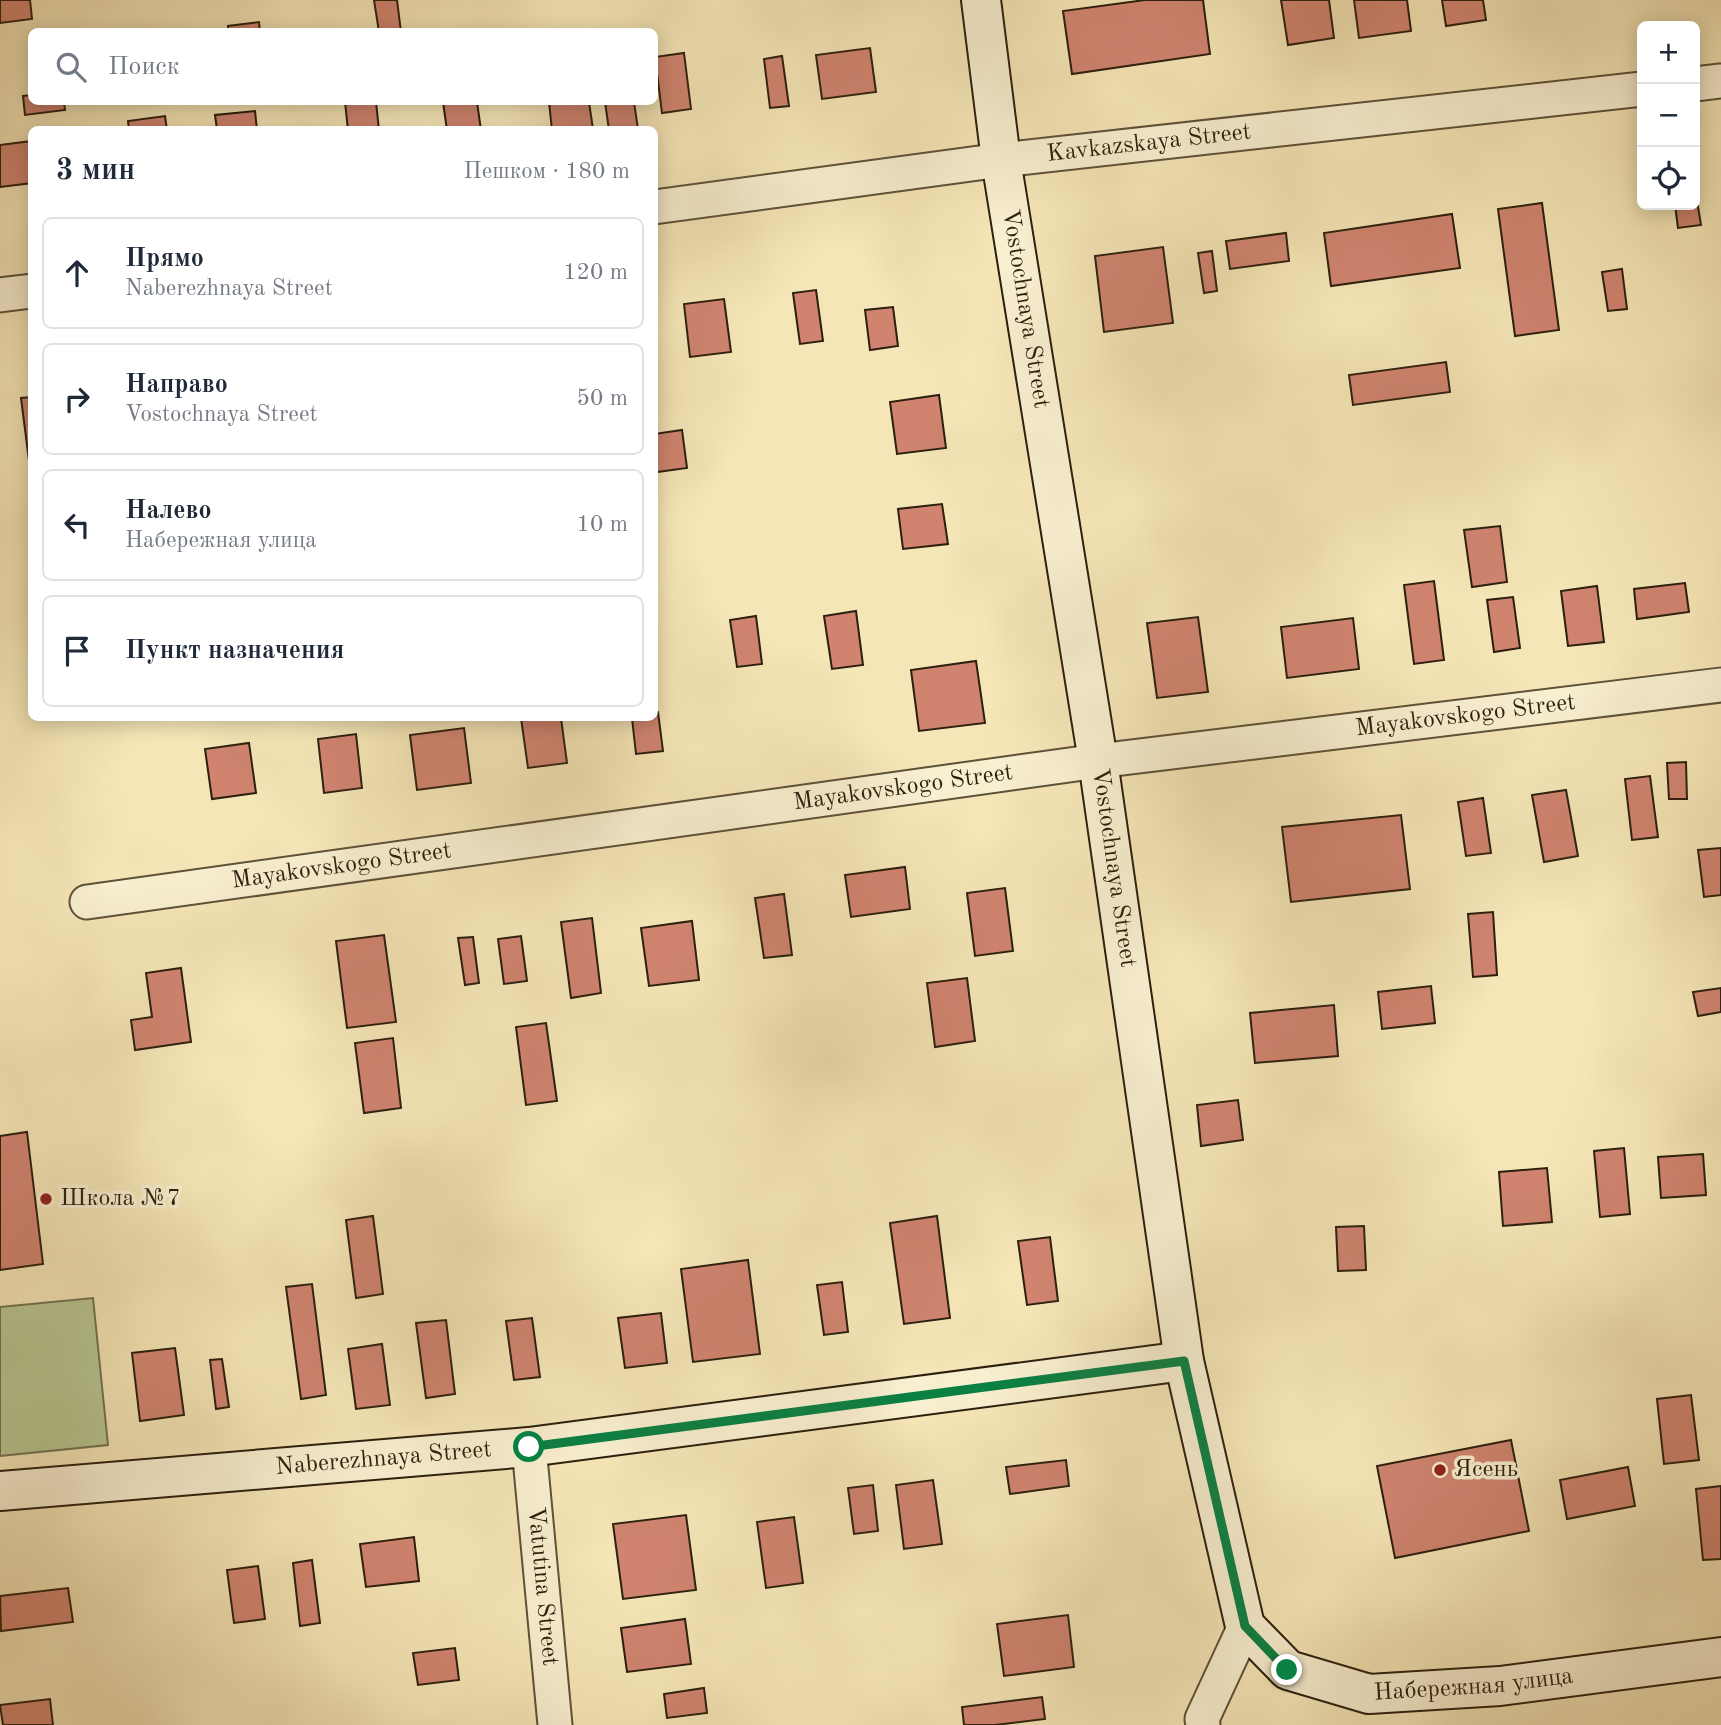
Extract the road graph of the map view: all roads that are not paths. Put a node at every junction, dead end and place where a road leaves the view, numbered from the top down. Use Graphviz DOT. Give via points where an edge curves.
graph roads {
  1 [pos="981,0"];
  2 [pos="1721,81"];
  3 [pos="1700,83"];
  4 [pos="1637,90"];
  5 [pos="1001,160"];
  6 [pos="658,206"];
  7 [pos="28,292"];
  8 [pos="0,295"];
  9 [pos="1721,685"];
  10 [pos="1098,761"];
  11 [pos="86,902"];
  12 [pos="1184,1361"];
  13 [pos="529,1447"];
  14 [pos="0,1491"];
  15 [pos="1245,1626"];
  16 [pos="1721,1657"];
  17 [pos="555,1725"];
  18 [pos="1203,1725"];
  1 -- 5 [label="main road, Vostochnaya Street"];
  2 -- 3 [label="street"];
  4 -- 5 [label="street, Kavkazskaya Street"];
  5 -- 6 [label="street, Kavkazskaya Street"];
  5 -- 10 [label="main road, Vostochnaya Street"];
  7 -- 8 [label="street"];
  9 -- 10 [label="street, Mayakovskogo Street"];
  10 -- 11 [label="street, Mayakovskogo Street"];
  10 -- 12 [label="main road, Vostochnaya Street"];
  12 -- 13 [label="main road, Naberezhnaya Street"];
  12 -- 15 [label="main road, Vostochnaya Street"];
  13 -- 14 [label="main road, Naberezhnaya Street"];
  13 -- 17 [label="street, Vatutina Street"];
  15 -- 16 [label="main road, Набережная улица" via="1287,1670 1369,1694 1500,1686"];
  15 -- 18 [label="street"];
}
